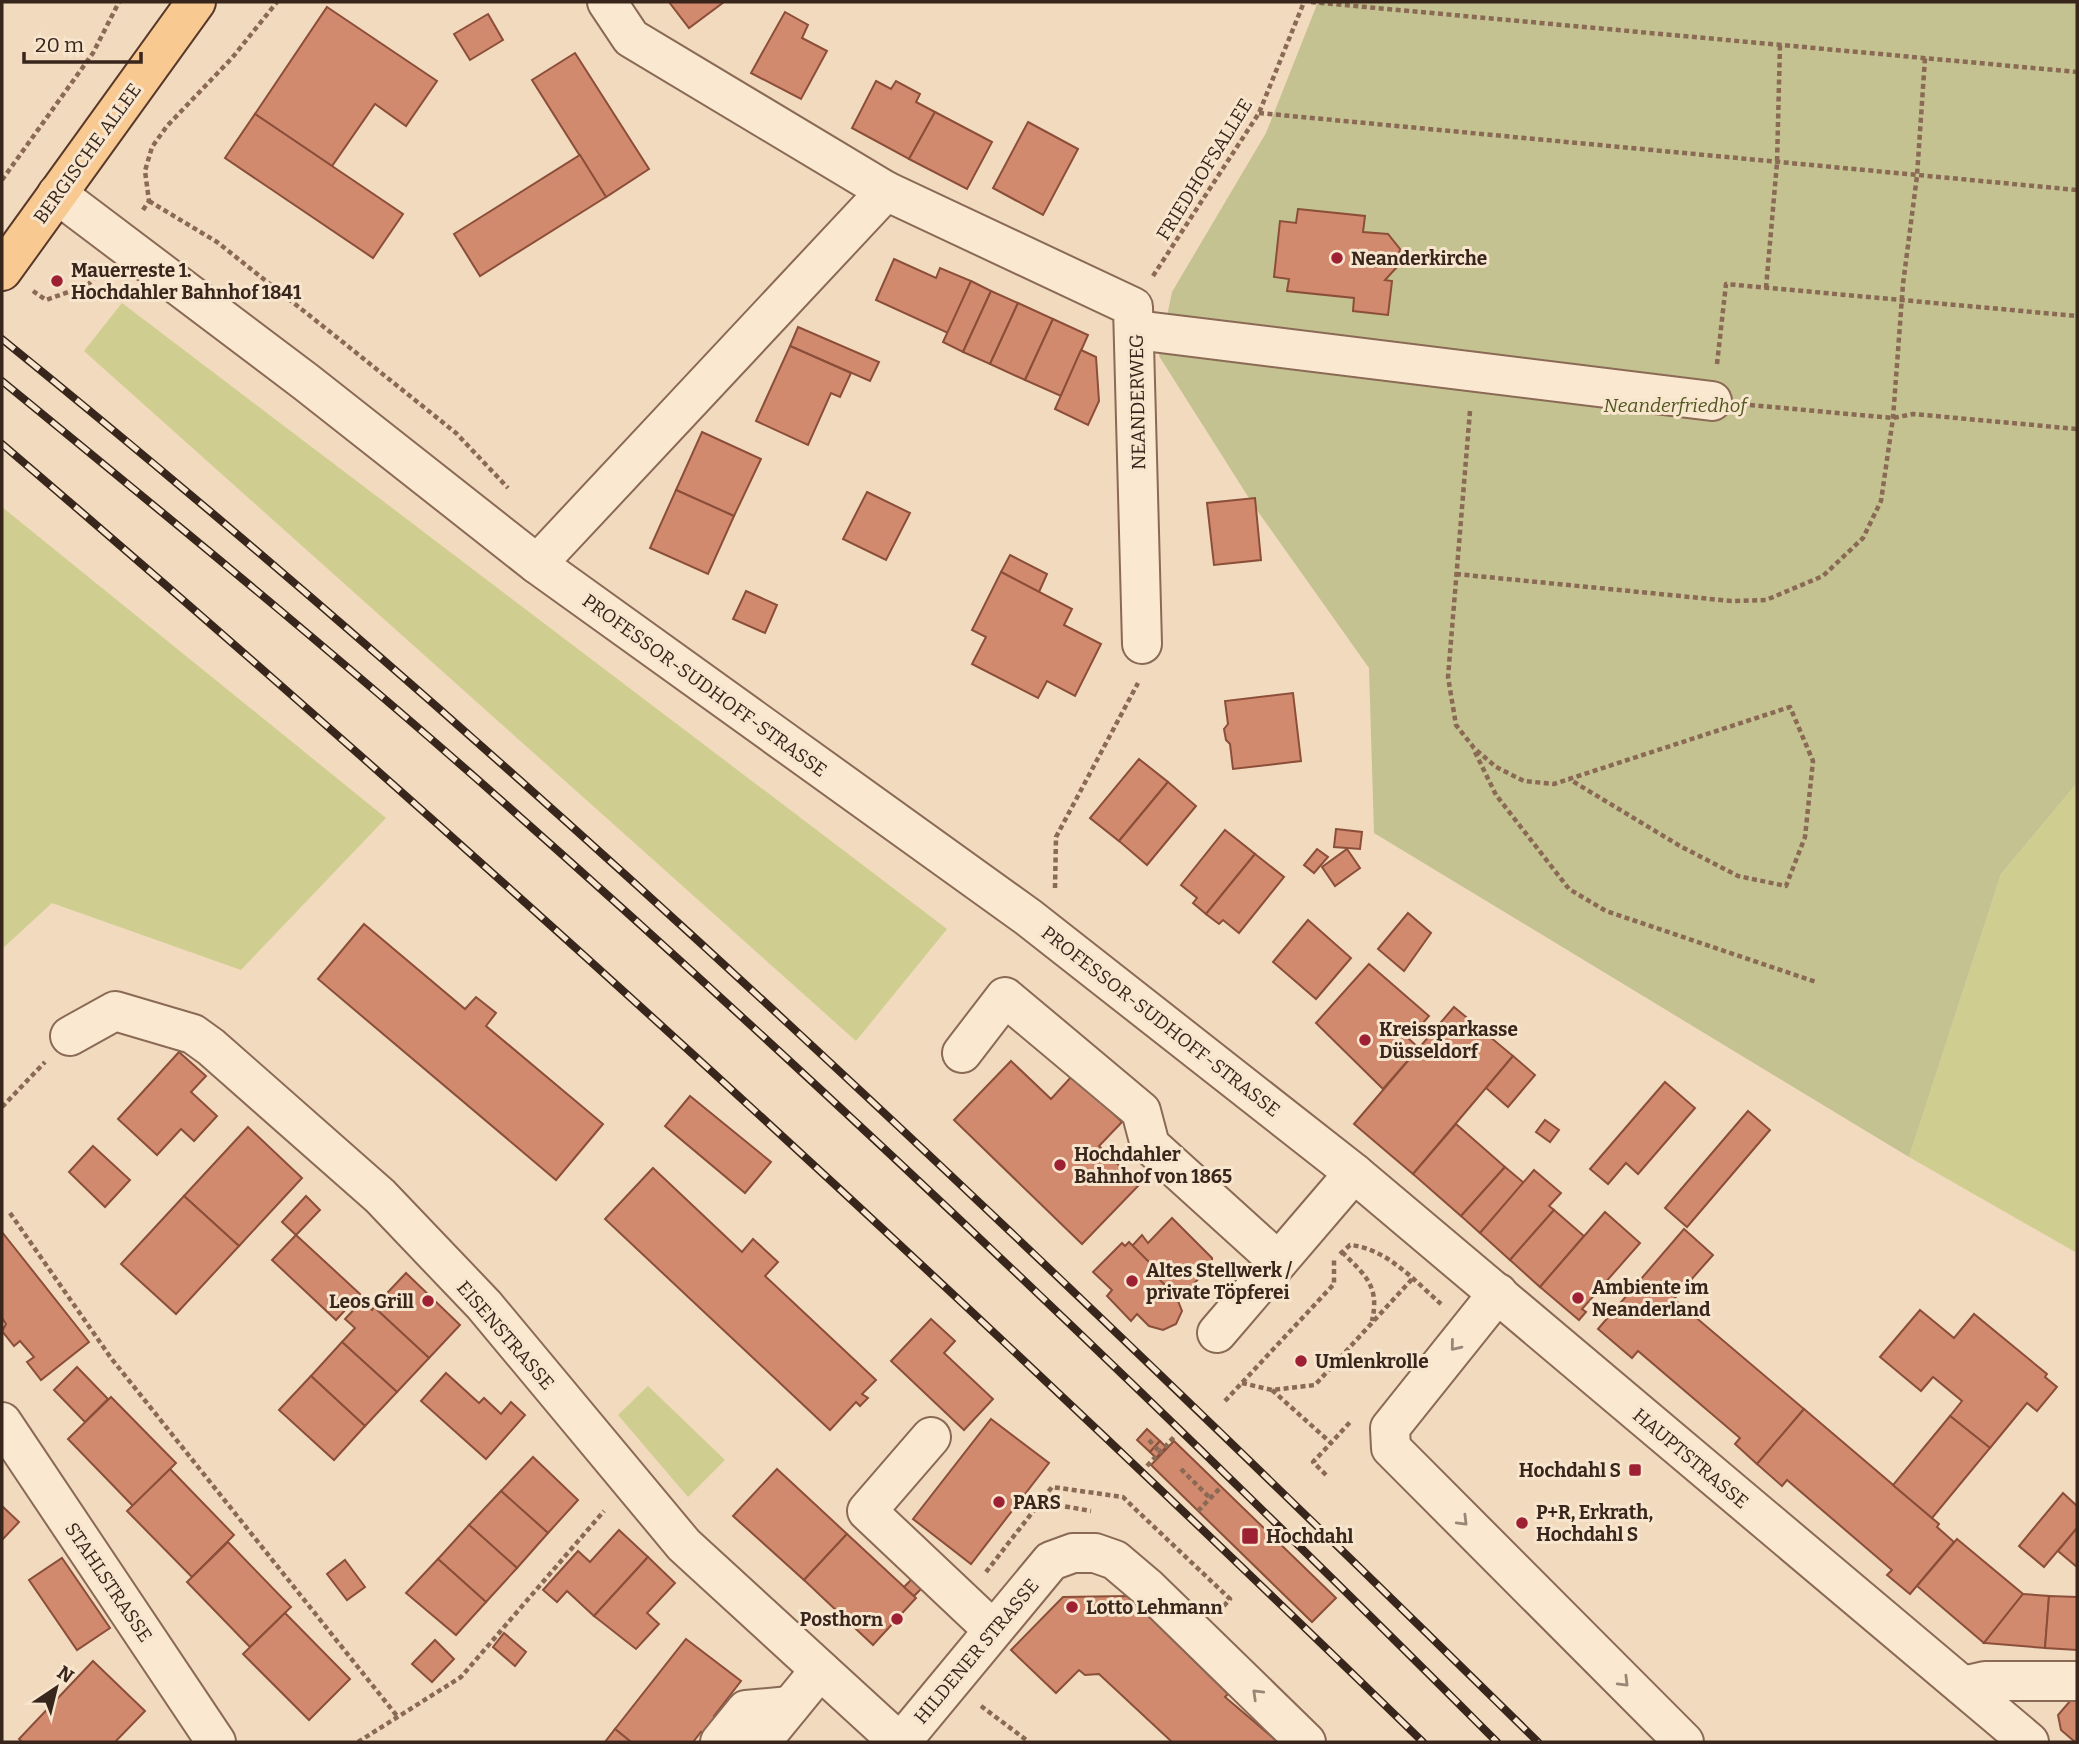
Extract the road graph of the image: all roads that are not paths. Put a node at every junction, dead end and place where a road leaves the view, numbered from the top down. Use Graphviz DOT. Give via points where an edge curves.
graph roads {
  1 [pos="196,2"];
  2 [pos="607,2"];
  3 [pos="886,191"];
  4 [pos="57,194"];
  5 [pos="2,271"];
  6 [pos="1134,319"];
  7 [pos="1712,401"];
  8 [pos="537,564"];
  9 [pos="1142,644"];
  10 [pos="70,1036"];
  11 [pos="962,1053"];
  12 [pos="1354,1172"];
  13 [pos="1278,1261"];
  14 [pos="1498,1293"];
  15 [pos="1217,1333"];
  16 [pos="2,1422"];
  17 [pos="931,1437"];
  18 [pos="992,1629"];
  19 [pos="820,1670"];
  20 [pos="2077,1682"];
  21 [pos="1963,1686"];
  22 [pos="790,1706"];
  23 [pos="1989,1729"];
  24 [pos="216,1742"];
  25 [pos="720,1742"];
  26 [pos="761,1742"];
  27 [pos="900,1742"];
  28 [pos="1306,1742"];
  29 [pos="1684,1742"];
  30 [pos="2029,1742"];
  1 -- 4 [label="main road, BERGISCHE ALLEE"];
  2 -- 3 [label="street, NEANDERWEG" via="631,38"];
  3 -- 6 [label="street, NEANDERWEG"];
  3 -- 8 [label="street"];
  4 -- 5 [label="main road, BERGISCHE ALLEE"];
  4 -- 8 [label="street, PROFESSOR-SUDHOFF-STRASSE"];
  6 -- 7 [label="street" via="1473,372"];
  6 -- 9 [label="street, NEANDERWEG"];
  8 -- 12 [label="street, PROFESSOR-SUDHOFF-STRASSE" via="1028,917"];
  10 -- 19 [label="street, EISENSTRASSE" via="115,1011 193,1034 211,1047 380,1196 484,1305 684,1545"];
  11 -- 13 [label="street" via="1004,997 1141,1111 1150,1145"];
  12 -- 13 [label="street"];
  12 -- 14 [label="street, HAUPTSTRASSE"];
  13 -- 15 [label="street"];
  14 -- 21 [label="street, HAUPTSTRASSE"];
  14 -- 29 [label="street, one-way" via="1390,1428 1391,1448"];
  16 -- 24 [label="street, STAHLSTRASSE"];
  17 -- 18 [label="street" via="867,1511"];
  18 -- 27 [label="street, HILDENER STRASSE"];
  28 -- 18 [label="street, HILDENER STRASSE, one-way" via="1115,1560 1095,1553 1073,1553 1051,1561"];
  19 -- 22 [label="street"];
  19 -- 27 [label="street, EISENSTRASSE"];
  20 -- 21 [label="street" via="1985,1681"];
  21 -- 23 [label="street, HAUPTSTRASSE"];
  22 -- 25 [label="street" via="746,1710"];
  22 -- 26 [label="street"];
  23 -- 30 [label="street, HAUPTSTRASSE"];
}
